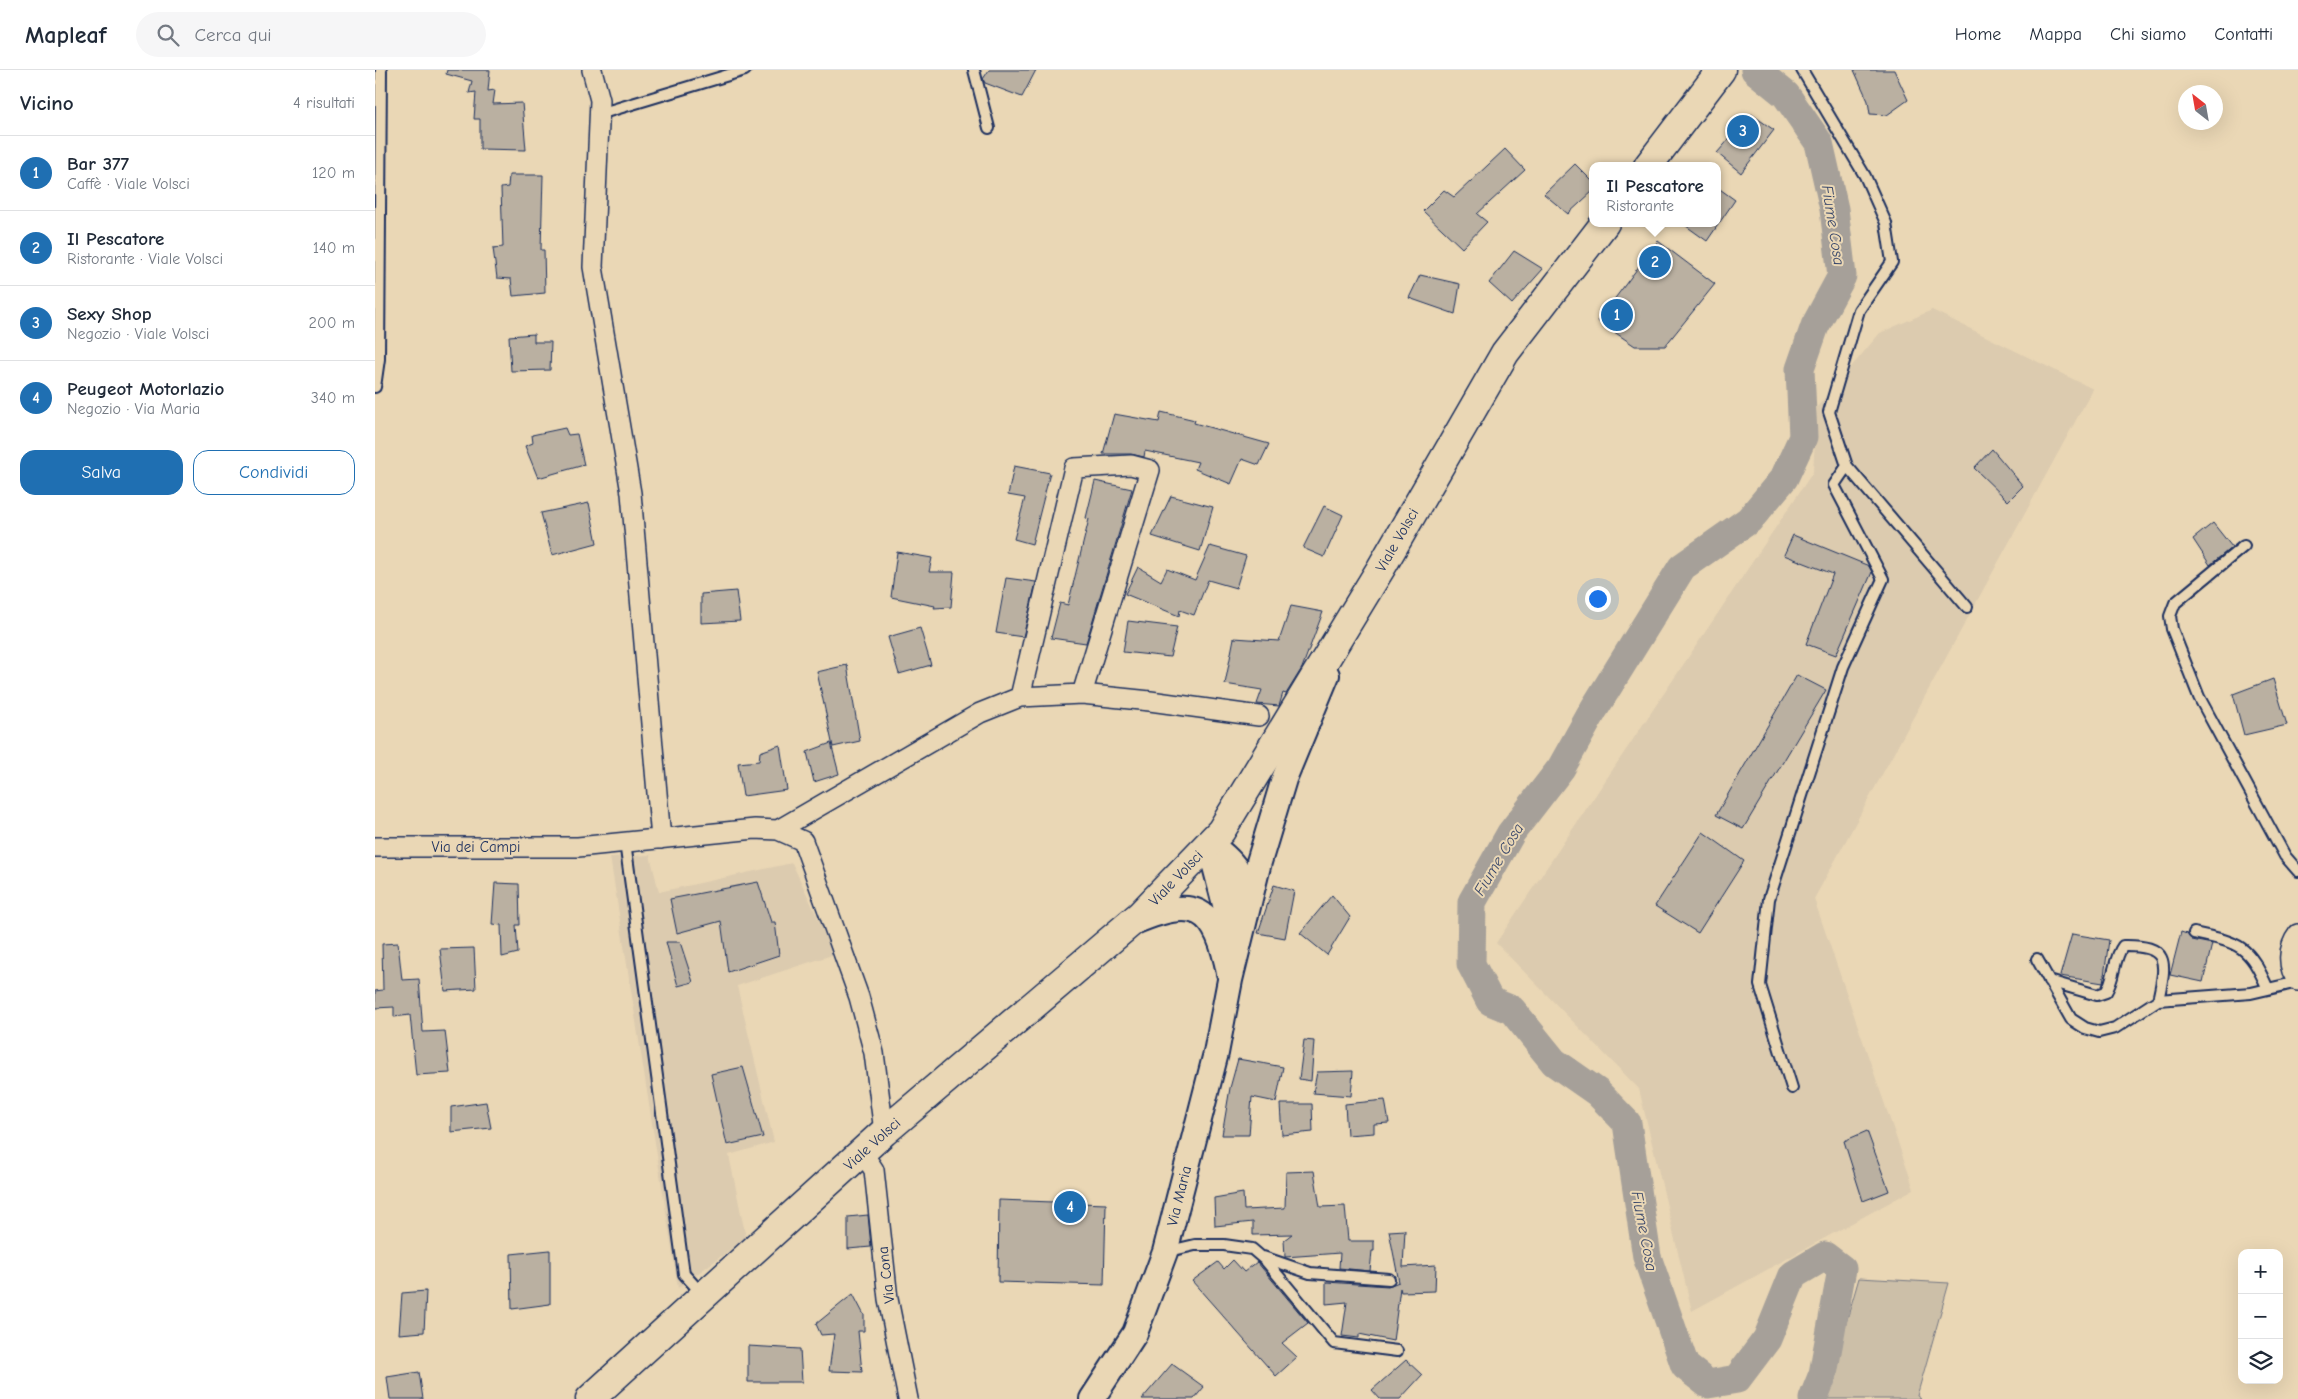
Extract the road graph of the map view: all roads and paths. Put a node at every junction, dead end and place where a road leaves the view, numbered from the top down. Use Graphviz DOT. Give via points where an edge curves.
graph roads {
  1 [pos="381,70"];
  2 [pos="592,70"];
  3 [pos="745,70"];
  4 [pos="974,70"];
  5 [pos="1721,70"];
  6 [pos="1802,70"];
  7 [pos="599,114"];
  8 [pos="989,128"];
  9 [pos="1652,162"];
  10 [pos="1602,227"];
  11 [pos="375,387"];
  12 [pos="1847,466"];
  13 [pos="2244,546"];
  14 [pos="1967,608"];
  15 [pos="1344,628"];
  16 [pos="1081,694"];
  17 [pos="1020,697"];
  18 [pos="1259,716"];
  19 [pos="778,830"];
  20 [pos="661,838"];
  21 [pos="625,842"];
  22 [pos="1209,844"];
  23 [pos="375,846"];
  24 [pos="2298,871"];
  25 [pos="1127,926"];
  26 [pos="1243,928"];
  27 [pos="2194,933"];
  28 [pos="2298,934"];
  29 [pos="2037,959"];
  30 [pos="1231,980"];
  31 [pos="2049,981"];
  32 [pos="2298,981"];
  33 [pos="2268,989"];
  34 [pos="2158,1000"];
  35 [pos="1793,1088"];
  36 [pos="884,1132"];
  37 [pos="862,1152"];
  38 [pos="1165,1252"];
  39 [pos="1261,1256"];
  40 [pos="1389,1279"];
  41 [pos="704,1296"];
  42 [pos="1397,1351"];
  43 [pos="590,1399"];
  44 [pos="908,1399"];
  45 [pos="1092,1399"];
  1 -- 11 [label="lane" via="379,360"];
  2 -- 7 [label="street" via="600,100"];
  3 -- 7 [label="lane"];
  4 -- 8 [label="lane"];
  5 -- 9 [label="main road"];
  6 -- 12 [label="lane" via="1865,176 1886,224 1892,262 1859,310 1829,412"];
  7 -- 20 [label="street" via="593,267 631,493"];
  10 -- 15 [label="main road, Viale Volsci" via="1505,353"];
  12 -- 14 [label="lane"];
  12 -- 35 [label="lane" via="1834,485 1883,580 1843,667 1769,899 1760,985"];
  13 -- 24 [label="lane" via="2175,604 2170,616 2172,629 2199,696 2285,856"];
  15 -- 22 [label="main road, Viale Volsci" via="1221,831"];
  15 -- 26 [label="street" via="1284,779"];
  16 -- 17 [label="street"];
  16 -- 17 [label="street" via="1150,470 1131,465 1074,468"];
  16 -- 18 [label="street"];
  17 -- 19 [label="street" via="980,713"];
  19 -- 20 [label="street, Via dei Campi" via="755,829"];
  19 -- 36 [label="street" via="803,841 859,997 874,1053"];
  20 -- 21 [label="street, Via dei Campi"];
  21 -- 23 [label="street, Via dei Campi" via="578,847"];
  21 -- 41 [label="lane" via="684,1274"];
  22 -- 25 [label="main road, Viale Volsci"];
  22 -- 26 [label="street" via="1232,861 1241,878"];
  22 -- 30 [label="street" via="1229,920"];
  25 -- 30 [label="street" via="1173,908 1199,912 1210,920 1224,946"];
  25 -- 36 [label="main road, Viale Volsci"];
  26 -- 30 [label="street"];
  27 -- 33 [label="lane" via="2230,941 2247,951"];
  28 -- 32 [label="street" via="2291,943 2289,960"];
  29 -- 31 [label="lane"];
  30 -- 38 [label="street, Via Maria" via="1216,1053"];
  31 -- 34 [label="lane" via="2071,1019 2099,1032 2115,1028"];
  31 -- 34 [label="lane" via="2097,995 2107,992 2118,952 2123,946 2134,946 2155,950 2161,956 2165,970"];
  32 -- 33 [label="lane"];
  33 -- 34 [label="lane"];
  36 -- 37 [label="main road, Viale Volsci"];
  37 -- 41 [label="main road, Viale Volsci"];
  37 -- 44 [label="street, Via Cona" via="874,1170 888,1298"];
  38 -- 39 [label="lane" via="1195,1245 1224,1245 1252,1249"];
  38 -- 45 [label="street, Via Maria" via="1135,1332"];
  39 -- 40 [label="lane" via="1309,1273"];
  39 -- 42 [label="lane" via="1334,1343"];
  41 -- 43 [label="main road, Viale Volsci"];
}
